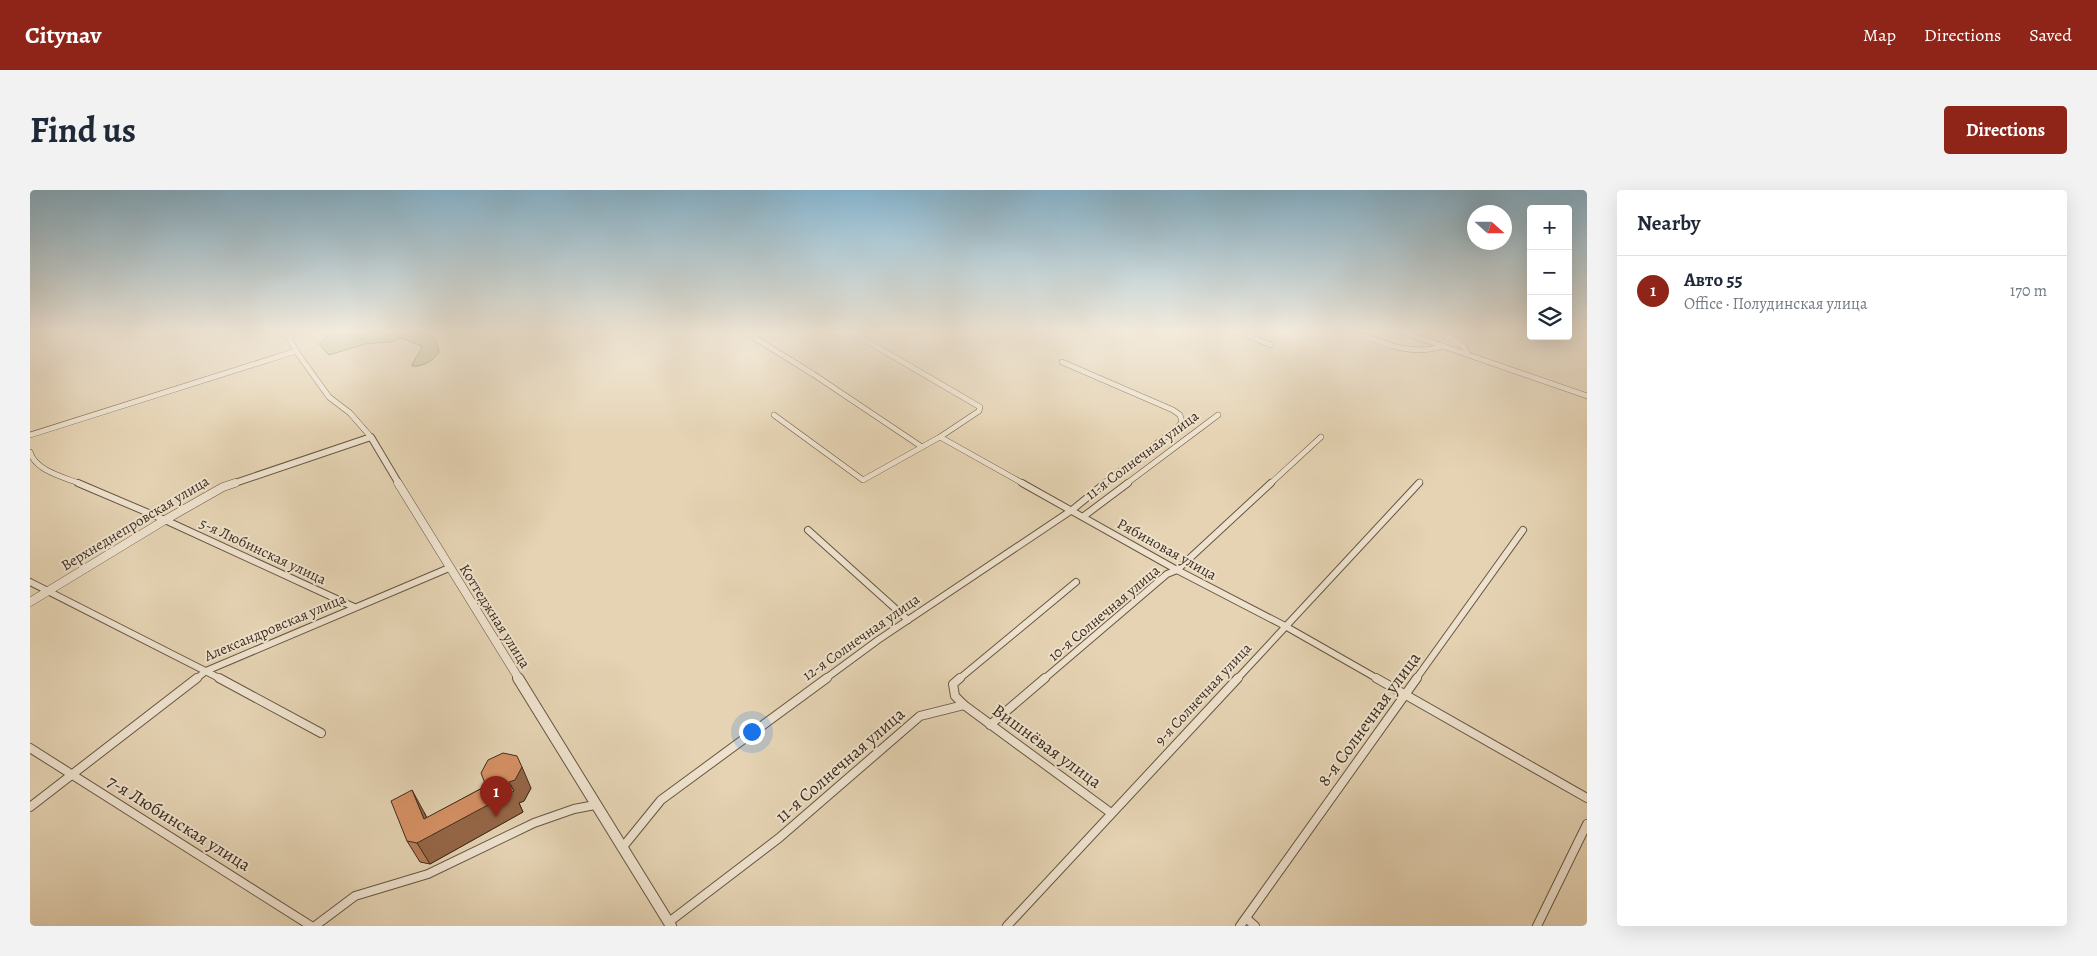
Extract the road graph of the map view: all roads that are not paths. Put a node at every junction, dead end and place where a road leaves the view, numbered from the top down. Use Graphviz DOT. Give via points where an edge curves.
graph roads {
  1 [pos="254,364"];
  2 [pos="306,364"];
  3 [pos="797,364"];
  4 [pos="907,364"];
  5 [pos="1067,364"];
  6 [pos="1497,364"];
  7 [pos="1587,396"];
  8 [pos="774,415"];
  9 [pos="1218,415"];
  10 [pos="30,435"];
  11 [pos="371,437"];
  12 [pos="940,437"];
  13 [pos="1321,437"];
  14 [pos="922,446"];
  15 [pos="30,452"];
  16 [pos="1420,482"];
  17 [pos="1072,510"];
  18 [pos="1084,516"];
  19 [pos="164,520"];
  20 [pos="808,530"];
  21 [pos="1522,530"];
  22 [pos="449,568"];
  23 [pos="1177,570"];
  24 [pos="30,582"];
  25 [pos="1076,582"];
  26 [pos="48,591"];
  27 [pos="30,602"];
  28 [pos="354,607"];
  29 [pos="908,620"];
  30 [pos="1284,626"];
  31 [pos="206,671"];
  32 [pos="1406,696"];
  33 [pos="964,705"];
  34 [pos="990,725"];
  35 [pos="321,733"];
  36 [pos="30,748"];
  37 [pos="73,775"];
  38 [pos="1587,798"];
  39 [pos="595,805"];
  40 [pos="30,807"];
  41 [pos="1111,813"];
  42 [pos="1587,824"];
  43 [pos="622,848"];
  44 [pos="1243,922"];
  45 [pos="670,924"];
  46 [pos="311,926"];
  47 [pos="315,926"];
  48 [pos="1007,926"];
  49 [pos="1255,926"];
  50 [pos="1538,926"];
  1 -- 10 [label="street"];
  2 -- 11 [label="street, Коттеджная улица" via="330,397 350,413"];
  3 -- 14 [label="street"];
  4 -- 12 [label="street" via="980,407 979,411"];
  5 -- 17 [label="street, 12-я Солнечная улица" via="1173,410 1180,415 1182,422"];
  6 -- 7 [label="street"];
  8 -- 14 [label="street" via="863,480"];
  9 -- 18 [label="street, 11-я Солнечная улица"];
  11 -- 19 [label="street, Верхнеднепровская улица" via="223,487"];
  11 -- 22 [label="street, Коттеджная улица"];
  12 -- 14 [label="street"];
  12 -- 17 [label="street, Рябиновая улица"];
  13 -- 23 [label="street, 10-я Солнечная улица"];
  15 -- 19 [label="street, 5-я Любинская улица" via="34,461 43,468"];
  16 -- 30 [label="street, 9-я Солнечная улица"];
  17 -- 18 [label="street, Рябиновая улица"];
  17 -- 29 [label="street, 12-я Солнечная улица"];
  18 -- 23 [label="street, Рябиновая улица"];
  19 -- 26 [label="street, Верхнеднепровская улица"];
  19 -- 28 [label="street, 5-я Любинская улица"];
  20 -- 29 [label="street"];
  21 -- 32 [label="street, 8-я Солнечная улица"];
  22 -- 28 [label="street, Александровская улица"];
  22 -- 39 [label="street, Коттеджная улица"];
  23 -- 30 [label="street, Рябиновая улица"];
  23 -- 34 [label="street, 10-я Солнечная улица" via="1167,574"];
  24 -- 26 [label="street"];
  25 -- 33 [label="street" via="953,684 955,696"];
  26 -- 27 [label="street, Верхнеднепровская улица"];
  26 -- 31 [label="street"];
  28 -- 31 [label="street, Александровская улица"];
  29 -- 43 [label="street, 12-я Солнечная улица" via="661,800"];
  30 -- 32 [label="street, Рябиновая улица"];
  30 -- 41 [label="street, 9-я Солнечная улица"];
  31 -- 35 [label="street"];
  31 -- 37 [label="street, Александровская улица"];
  32 -- 38 [label="street, Рябиновая улица"];
  32 -- 44 [label="street, 8-я Солнечная улица"];
  33 -- 34 [label="street, Вишнёвая улица"];
  33 -- 45 [label="street, 11-я Солнечная улица" via="920,716 780,838"];
  34 -- 41 [label="street, Вишнёвая улица"];
  36 -- 37 [label="street, 7-я Любинская улица"];
  37 -- 40 [label="street, Александровская улица"];
  37 -- 46 [label="street, 7-я Любинская улица"];
  39 -- 43 [label="street, Коттеджная улица"];
  39 -- 47 [label="street" via="569,809 515,831 437,870 354,897"];
  41 -- 48 [label="street, 9-я Солнечная улица"];
  42 -- 50 [label="street"];
  43 -- 45 [label="street, Коттеджная улица"];
  44 -- 49 [label="street"];
}
